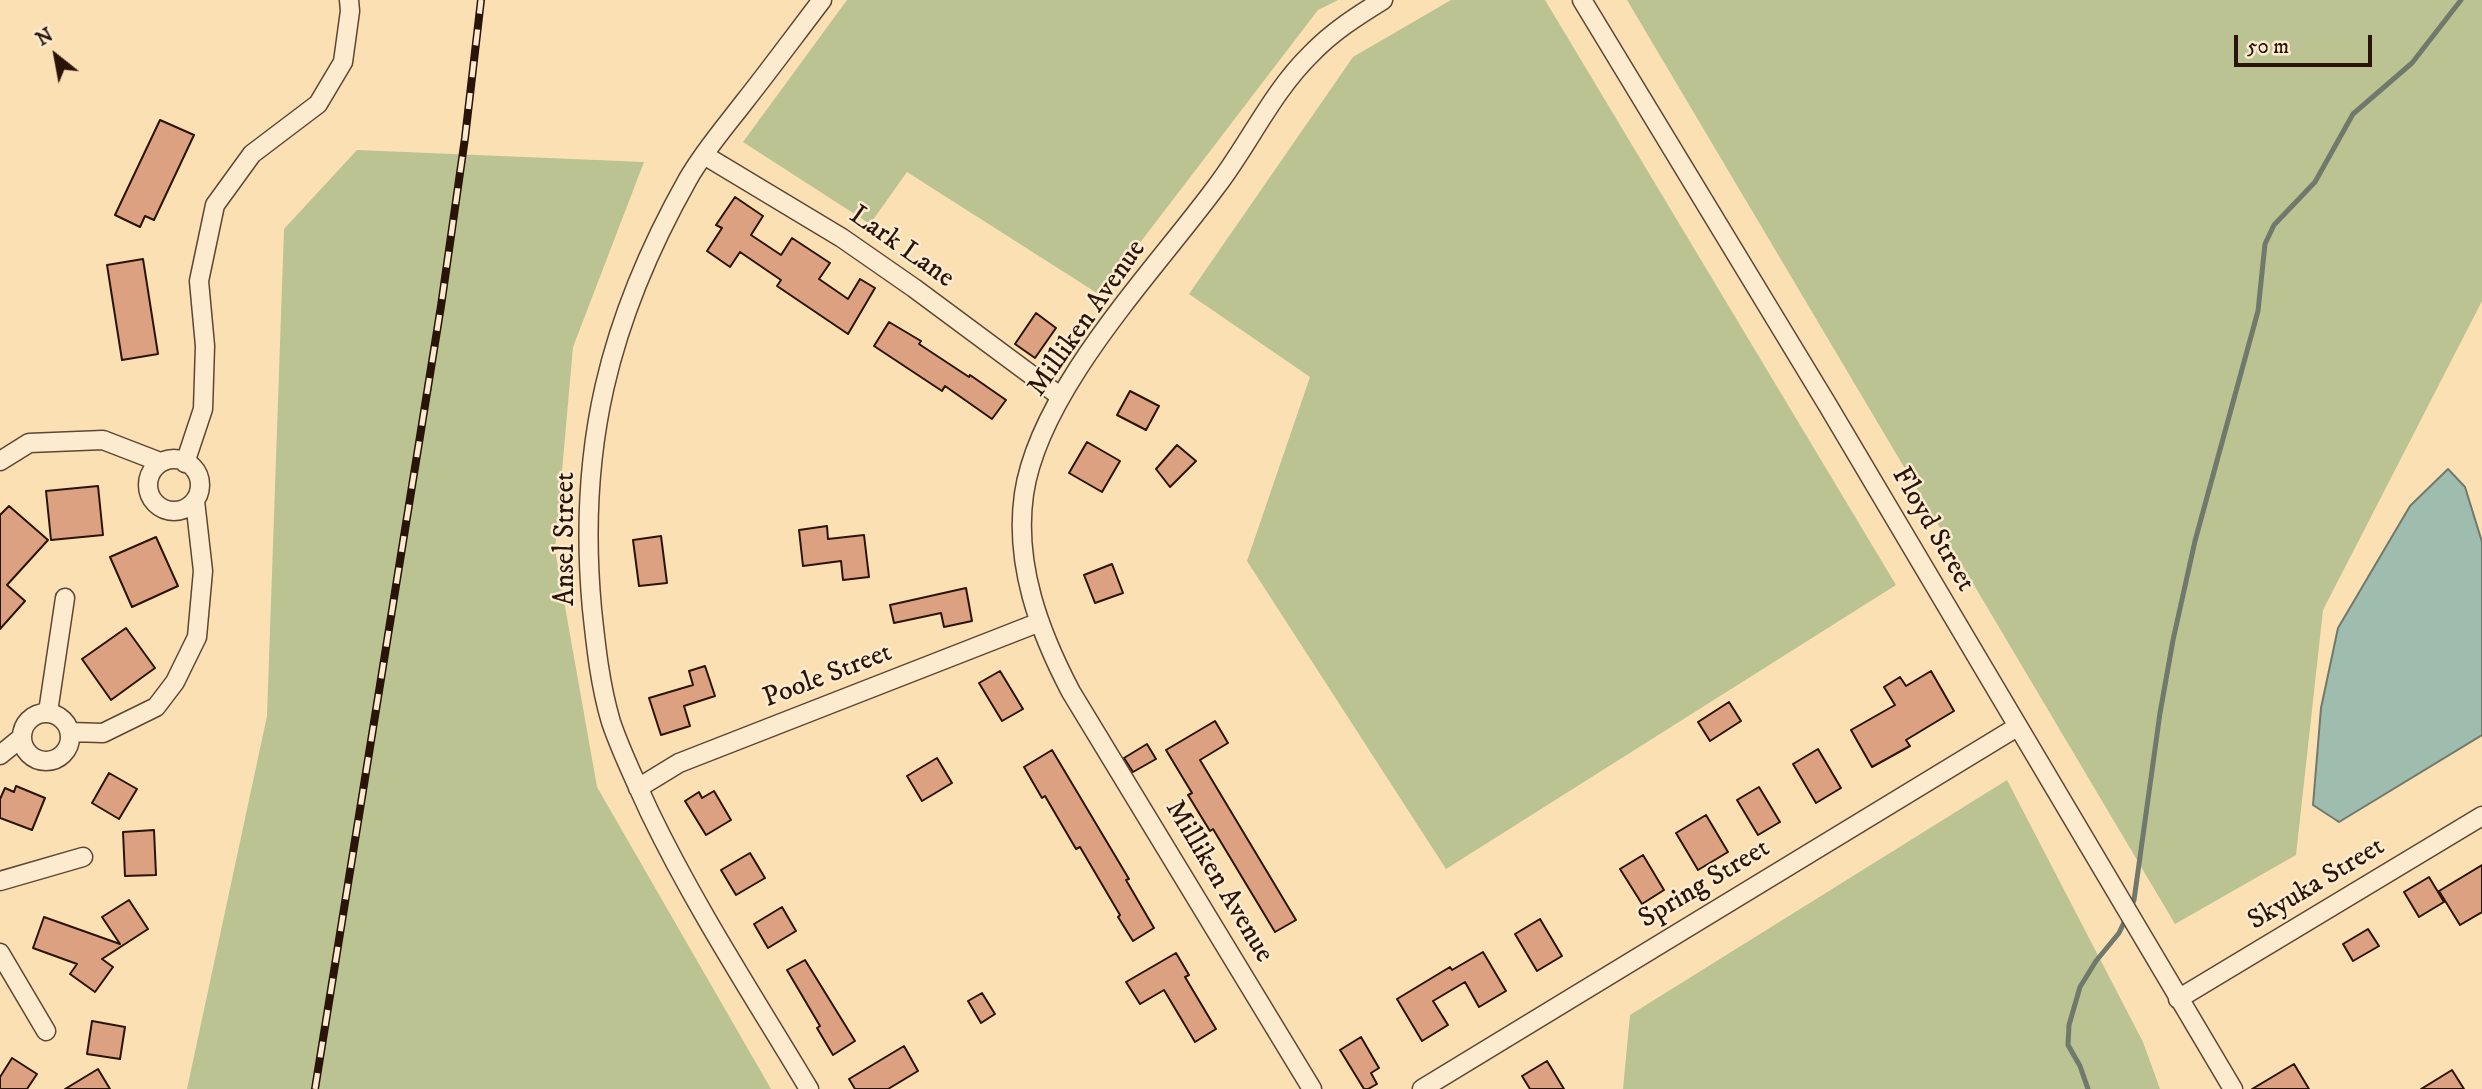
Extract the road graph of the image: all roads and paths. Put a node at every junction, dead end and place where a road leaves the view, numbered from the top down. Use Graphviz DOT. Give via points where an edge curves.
graph roads {
  1 [pos="349,0"];
  2 [pos="822,0"];
  3 [pos="1383,0"];
  4 [pos="1582,0"];
  5 [pos="704,155"];
  6 [pos="1061,397"];
  7 [pos="0,461"];
  8 [pos="160,462"];
  9 [pos="185,463"];
  10 [pos="195,502"];
  11 [pos="65,597"];
  12 [pos="1040,622"];
  13 [pos="48,712"];
  14 [pos="2017,727"];
  15 [pos="70,733"];
  16 [pos="21,738"];
  17 [pos="0,755"];
  18 [pos="638,788"];
  19 [pos="2482,817"];
  20 [pos="83,857"];
  21 [pos="0,881"];
  22 [pos="0,953"];
  23 [pos="2179,999"];
  24 [pos="46,1031"];
  25 [pos="809,1089"];
  26 [pos="1312,1089"];
  27 [pos="1422,1089"];
  28 [pos="2233,1089"];
  1 -- 9 [label="street" via="343,62 318,104 251,154 215,205 199,281 205,346 203,409"];
  2 -- 5 [label="street, Ansel Street"];
  3 -- 6 [label="street, Milliken Avenue" via="1344,24 1281,88 1218,185 1103,334"];
  4 -- 14 [label="street, Floyd Street"];
  5 -- 6 [label="street, Lark Lane" via="842,238"];
  5 -- 18 [label="street, Ansel Street" via="649,253 627,307 609,362 590,477 589,571 596,645 612,723"];
  6 -- 12 [label="street, Milliken Avenue" via="1032,461 1024,492 1023,553"];
  7 -- 8 [label="street" via="29,443 103,440"];
  8 -- 9 [label="street" via="180,459"];
  8 -- 10 [label="street" via="147,479 150,499 167,511"];
  9 -- 10 [label="street" via="198,474 200,492"];
  10 -- 15 [label="street" via="203,571 197,636 175,682 156,707 103,733"];
  11 -- 13 [label="street"];
  12 -- 18 [label="street, Poole Street" via="679,763"];
  12 -- 26 [label="street, Milliken Avenue" via="1071,692"];
  13 -- 15 [label="street" via="67,724"];
  13 -- 16 [label="street" via="33,716"];
  14 -- 23 [label="street, Floyd Street"];
  14 -- 27 [label="street, Spring Street"];
  15 -- 16 [label="street" via="58,758 40,761 25,750"];
  16 -- 17 [label="street"];
  18 -- 25 [label="street, Ansel Street" via="674,863"];
  19 -- 23 [label="street, Skyuka Street"];
  20 -- 21 [label="street"];
  22 -- 24 [label="street"];
  23 -- 28 [label="street, Floyd Street"];
}
